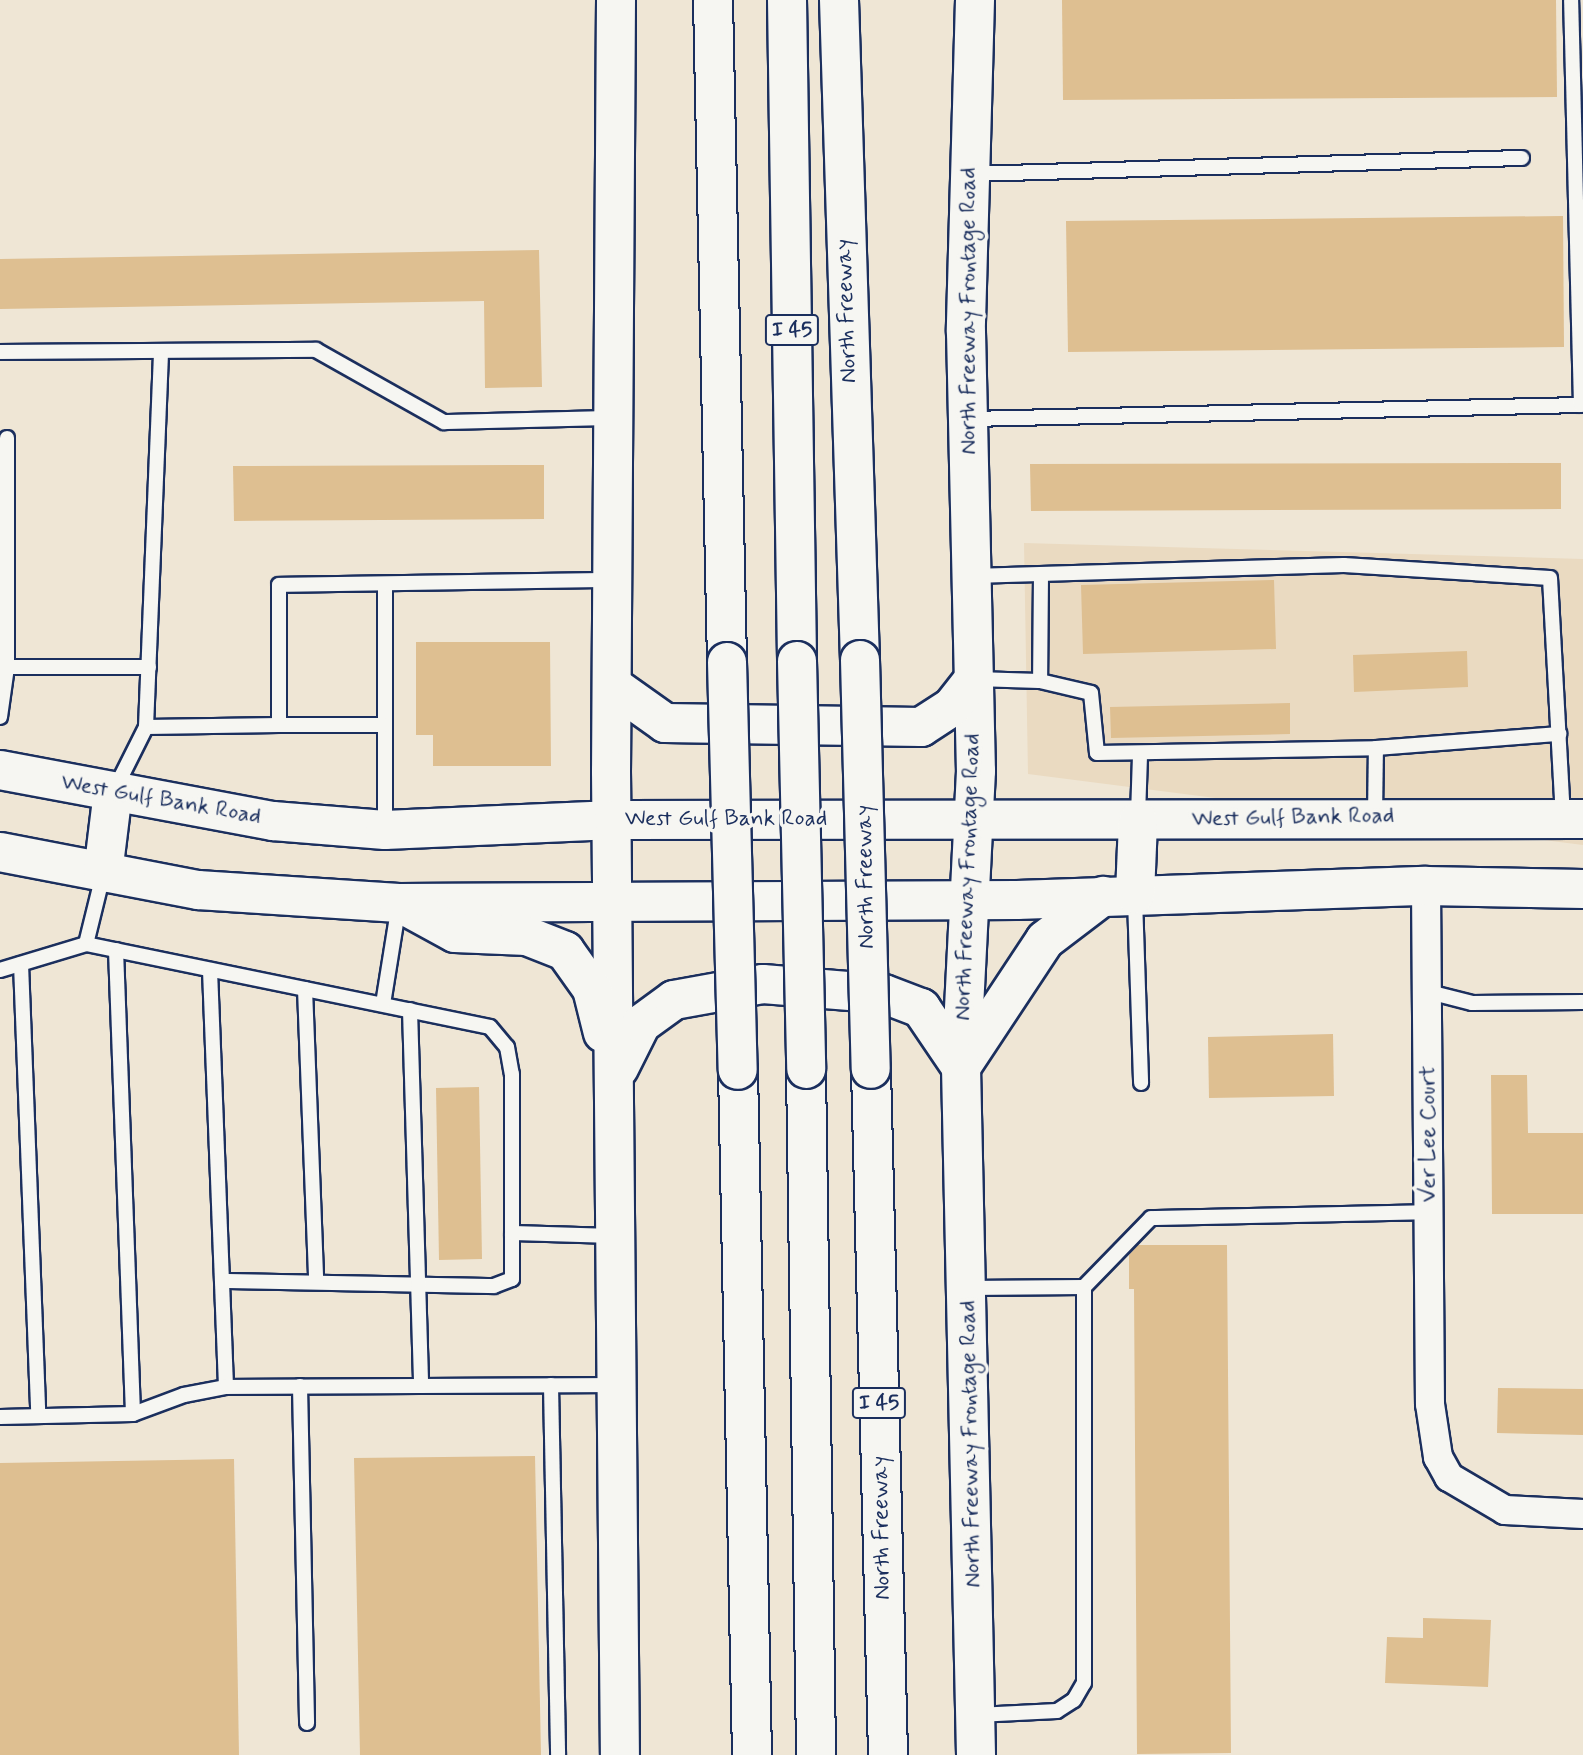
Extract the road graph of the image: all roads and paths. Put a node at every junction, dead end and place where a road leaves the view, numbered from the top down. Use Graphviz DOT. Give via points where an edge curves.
graph roads {
  1 [pos="617,0"];
  2 [pos="787,0"];
  3 [pos="838,0"];
  4 [pos="975,0"];
  5 [pos="1571,0"];
  6 [pos="713,2"];
  7 [pos="1522,158"];
  8 [pos="970,174"];
  9 [pos="161,351"];
  10 [pos="0,352"];
  11 [pos="613,418"];
  12 [pos="967,419"];
  13 [pos="7,438"];
  14 [pos="1041,575"];
  15 [pos="970,576"];
  16 [pos="613,580"];
  17 [pos="385,584"];
  18 [pos="7,667"];
  19 [pos="149,667"];
  20 [pos="974,679"];
  21 [pos="1040,681"];
  22 [pos="613,686"];
  23 [pos="0,717"];
  24 [pos="279,726"];
  25 [pos="385,726"];
  26 [pos="146,727"];
  27 [pos="1559,734"];
  28 [pos="1376,748"];
  29 [pos="1140,755"];
  30 [pos="0,770"];
  31 [pos="113,792"];
  32 [pos="1376,816"];
  33 [pos="972,818"];
  34 [pos="1573,819"];
  35 [pos="614,820"];
  36 [pos="1138,821"];
  37 [pos="385,830"];
  38 [pos="0,852"];
  39 [pos="103,873"];
  40 [pos="1426,886"];
  41 [pos="1583,889"];
  42 [pos="1119,895"];
  43 [pos="615,899"];
  44 [pos="966,901"];
  45 [pos="399,903"];
  46 [pos="86,944"];
  47 [pos="116,950"];
  48 [pos="21,964"];
  49 [pos="0,970"];
  50 [pos="210,970"];
  51 [pos="305,989"];
  52 [pos="1429,992"];
  53 [pos="1583,1002"];
  54 [pos="383,1004"];
  55 [pos="410,1010"];
  56 [pos="961,1067"];
  57 [pos="615,1079"];
  58 [pos="1141,1083"];
  59 [pos="1429,1212"];
  60 [pos="512,1233"];
  61 [pos="616,1236"];
  62 [pos="222,1281"];
  63 [pos="316,1282"];
  64 [pos="418,1283"];
  65 [pos="1084,1287"];
  66 [pos="967,1289"];
  67 [pos="551,1385"];
  68 [pos="617,1385"];
  69 [pos="421,1386"];
  70 [pos="226,1387"];
  71 [pos="300,1387"];
  72 [pos="133,1414"];
  73 [pos="38,1416"];
  74 [pos="0,1417"];
  75 [pos="1583,1514"];
  76 [pos="976,1715"];
  77 [pos="307,1723"];
  78 [pos="752,1747"];
  79 [pos="558,1755"];
  80 [pos="620,1755"];
  81 [pos="816,1755"];
  82 [pos="888,1755"];
  83 [pos="976,1755"];
  1 -- 11 [label="main road"];
  2 -- 81 [label="main road, I 45, bridge"];
  3 -- 82 [label="main road, North Freeway / I 45, bridge"];
  4 -- 8 [label="main road, North Freeway Frontage Road"];
  5 -- 12 [label="lane" via="1581,405"];
  6 -- 78 [label="main road, bridge"];
  7 -- 8 [label="lane"];
  8 -- 12 [label="main road, North Freeway Frontage Road"];
  9 -- 10 [label="lane"];
  9 -- 11 [label="lane" via="316,350 444,422"];
  9 -- 19 [label="lane"];
  11 -- 16 [label="main road"];
  12 -- 15 [label="main road, North Freeway Frontage Road"];
  13 -- 18 [label="lane"];
  14 -- 15 [label="lane"];
  14 -- 21 [label="lane"];
  14 -- 27 [label="lane" via="1344,565 1550,578"];
  15 -- 20 [label="main road, North Freeway Frontage Road"];
  16 -- 17 [label="lane"];
  16 -- 22 [label="main road"];
  17 -- 24 [label="lane" via="279,585"];
  17 -- 25 [label="lane"];
  18 -- 19 [label="lane"];
  18 -- 23 [label="lane"];
  19 -- 26 [label="lane"];
  20 -- 21 [label="lane"];
  20 -- 22 [label="main road" via="952,707 920,727 665,723"];
  20 -- 33 [label="main road, North Freeway Frontage Road"];
  21 -- 29 [label="lane" via="1091,693 1097,753"];
  22 -- 35 [label="main road"];
  24 -- 25 [label="lane"];
  24 -- 26 [label="lane"];
  25 -- 37 [label="lane"];
  26 -- 31 [label="lane"];
  27 -- 28 [label="lane"];
  27 -- 34 [label="lane"];
  28 -- 29 [label="lane"];
  28 -- 32 [label="lane"];
  29 -- 36 [label="lane"];
  30 -- 31 [label="main road, West Gulf Bank Road"];
  31 -- 37 [label="main road, West Gulf Bank Road" via="273,821"];
  31 -- 39 [label="main road"];
  32 -- 34 [label="main road, West Gulf Bank Road"];
  32 -- 36 [label="main road, West Gulf Bank Road"];
  33 -- 35 [label="main road, West Gulf Bank Road"];
  33 -- 36 [label="main road, West Gulf Bank Road"];
  33 -- 44 [label="main road, North Freeway Frontage Road"];
  35 -- 37 [label="main road, West Gulf Bank Road"];
  35 -- 43 [label="main road"];
  36 -- 42 [label="main road"];
  38 -- 39 [label="main road"];
  39 -- 45 [label="main road" via="283,899"];
  39 -- 46 [label="lane"];
  40 -- 41 [label="main road"];
  40 -- 42 [label="main road"];
  40 -- 52 [label="street, Ver Lee Court"];
  42 -- 44 [label="main road"];
  42 -- 56 [label="main road" via="1045,940"];
  42 -- 58 [label="lane"];
  43 -- 44 [label="main road"];
  43 -- 45 [label="main road"];
  43 -- 57 [label="main road"];
  44 -- 56 [label="main road, North Freeway Frontage Road"];
  45 -- 54 [label="lane"];
  45 -- 57 [label="main road" via="455,933 527,936 565,951 592,989"];
  46 -- 47 [label="lane"];
  46 -- 48 [label="lane"];
  47 -- 50 [label="lane"];
  47 -- 72 [label="lane"];
  48 -- 49 [label="lane"];
  48 -- 73 [label="lane"];
  50 -- 51 [label="lane"];
  50 -- 62 [label="lane"];
  51 -- 54 [label="lane"];
  51 -- 63 [label="lane"];
  52 -- 53 [label="lane" via="1472,1003"];
  52 -- 59 [label="street, Ver Lee Court"];
  54 -- 55 [label="lane"];
  55 -- 60 [label="lane" via="490,1027 507,1047 512,1074"];
  55 -- 64 [label="lane"];
  56 -- 57 [label="main road" via="921,1008 884,994 763,984 696,993 656,1011 630,1039"];
  56 -- 66 [label="main road, North Freeway Frontage Road"];
  57 -- 61 [label="main road"];
  59 -- 65 [label="lane" via="1151,1218"];
  59 -- 75 [label="street, Ver Lee Court" via="1432,1429 1449,1477 1505,1510"];
  60 -- 61 [label="lane"];
  60 -- 64 [label="lane" via="512,1279 494,1286"];
  61 -- 68 [label="main road"];
  62 -- 63 [label="lane"];
  62 -- 70 [label="lane"];
  63 -- 64 [label="lane"];
  64 -- 69 [label="lane"];
  65 -- 66 [label="lane"];
  65 -- 76 [label="lane" via="1084,1683 1074,1700 1057,1712"];
  66 -- 76 [label="main road, North Freeway Frontage Road"];
  67 -- 68 [label="lane"];
  67 -- 69 [label="lane"];
  67 -- 79 [label="lane"];
  68 -- 80 [label="main road"];
  69 -- 71 [label="lane"];
  70 -- 71 [label="lane"];
  70 -- 72 [label="lane" via="184,1395"];
  71 -- 77 [label="lane"];
  72 -- 73 [label="lane"];
  73 -- 74 [label="lane"];
  76 -- 83 [label="main road, North Freeway Frontage Road"];
}
